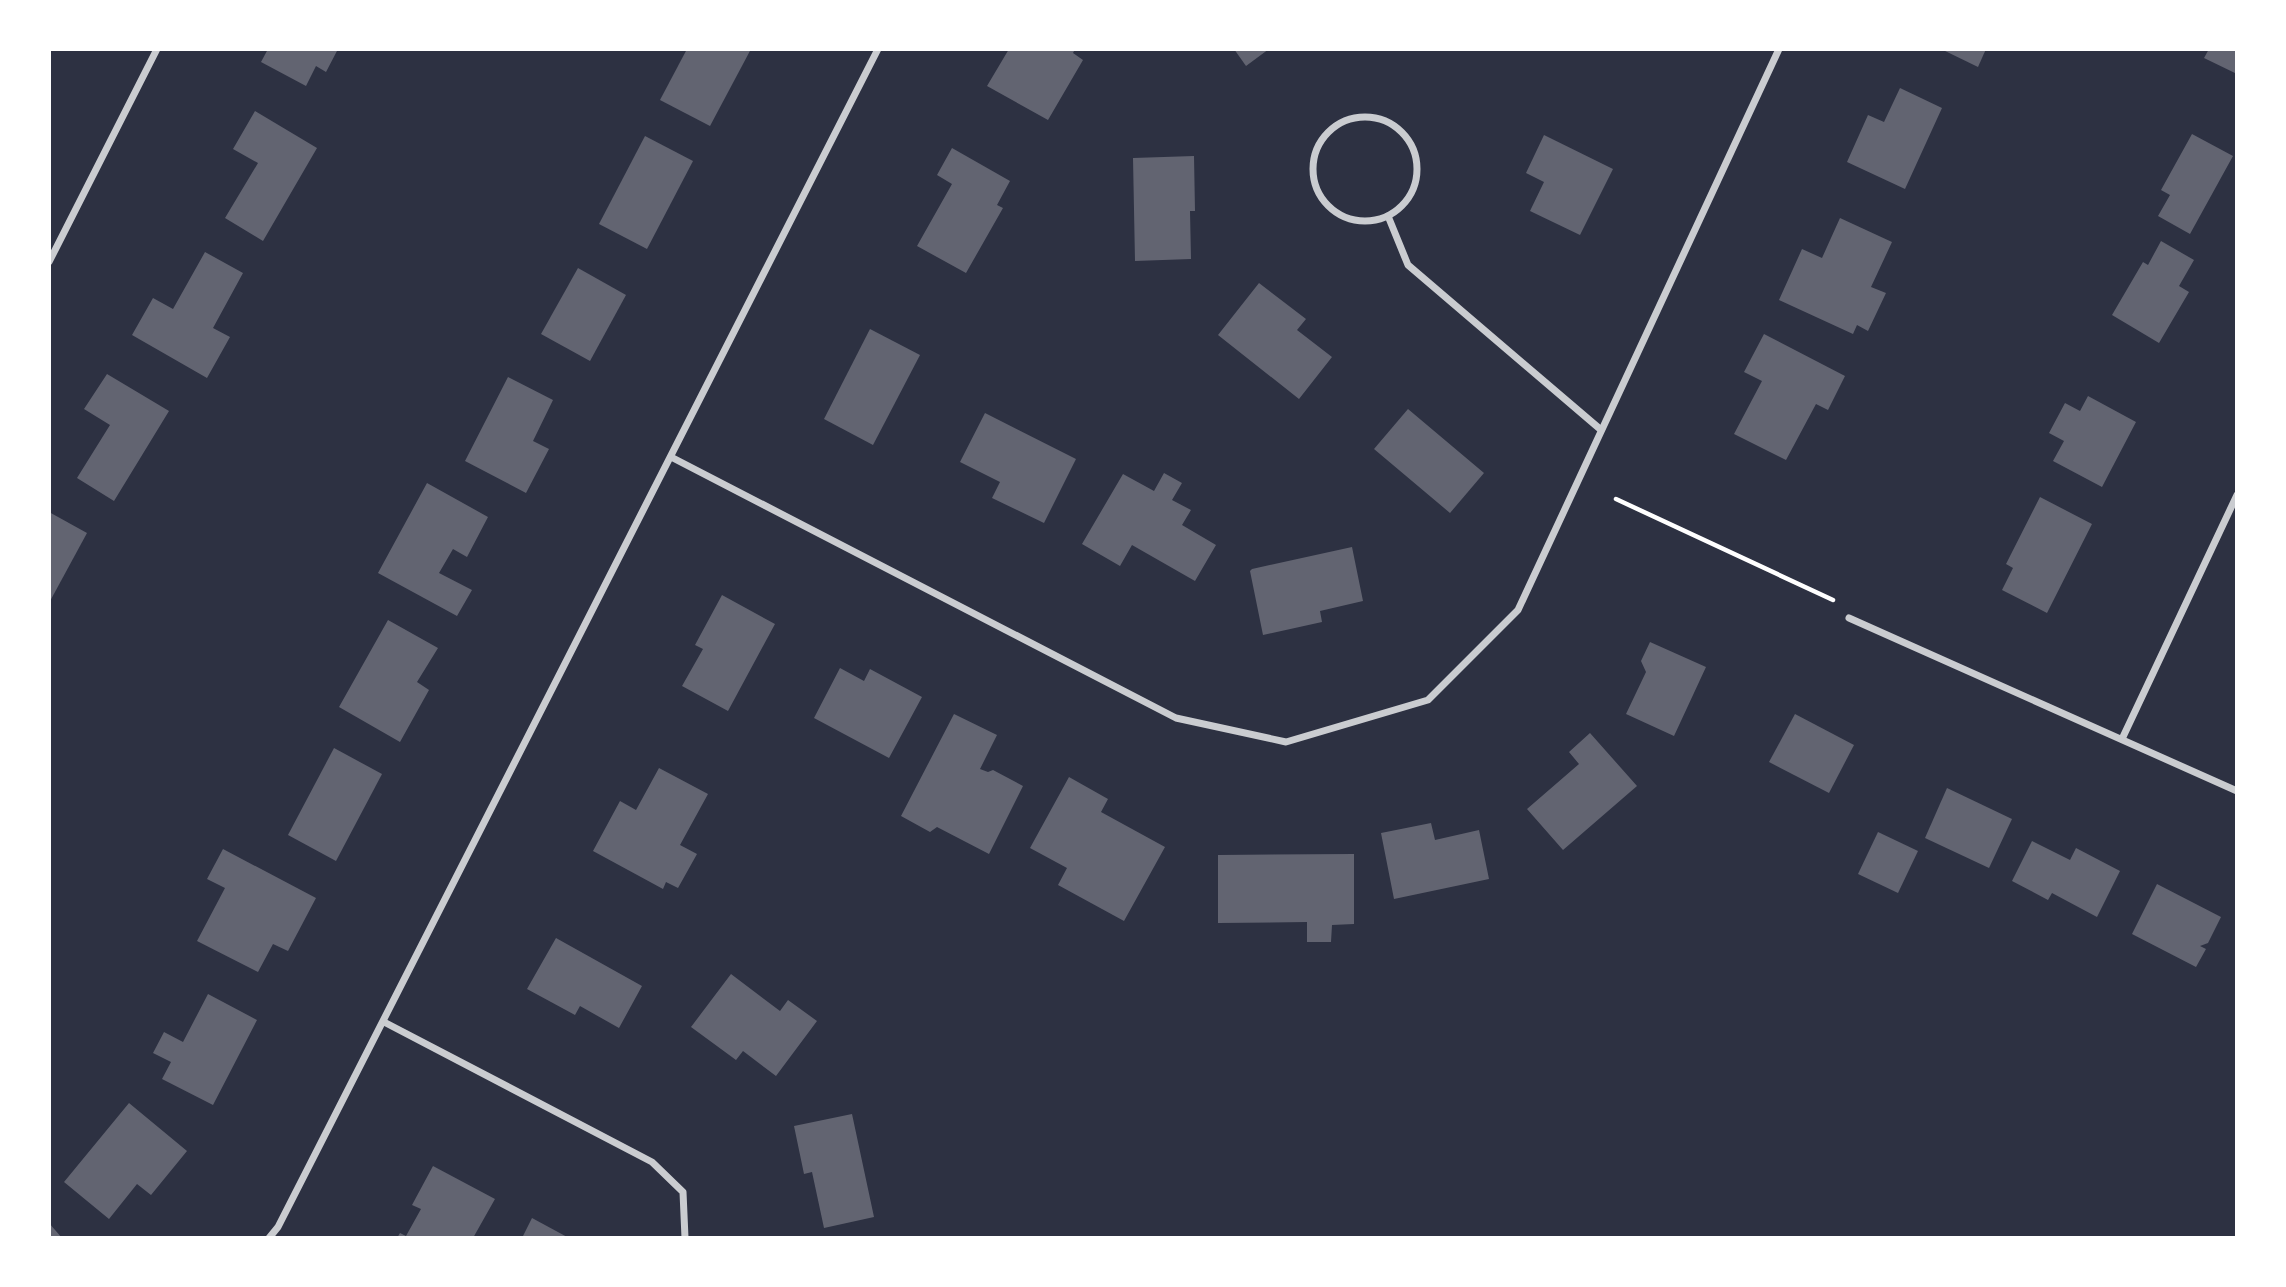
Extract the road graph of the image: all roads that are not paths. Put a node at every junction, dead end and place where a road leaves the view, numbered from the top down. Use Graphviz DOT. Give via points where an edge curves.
graph roads {
  1 [pos="157,49"];
  2 [pos="878,49"];
  3 [pos="1779,49"];
  4 [pos="1388,216"];
  5 [pos="49,262"];
  6 [pos="1601,429"];
  7 [pos="671,457"];
  8 [pos="2237,495"];
  9 [pos="1849,618"];
  10 [pos="2122,739"];
  11 [pos="2237,791"];
  12 [pos="384,1022"];
  13 [pos="269,1238"];
  14 [pos="685,1238"];
  1 -- 5 [label="street"];
  2 -- 7 [label="street"];
  3 -- 6 [label="street"];
  4 -- 4 [label="street" via="1407,201 1415,187 1416,155 1409,140 1397,128 1375,118 1336,125 1315,154 1317,190 1341,217 1359,222"];
  4 -- 6 [label="street" via="1408,265"];
  6 -- 7 [label="street" via="1518,610 1428,700 1286,742 1176,718"];
  7 -- 12 [label="street"];
  8 -- 10 [label="street"];
  9 -- 10 [label="street"];
  10 -- 11 [label="street"];
  12 -- 13 [label="street"];
  12 -- 14 [label="street" via="652,1162 683,1192"];
}
